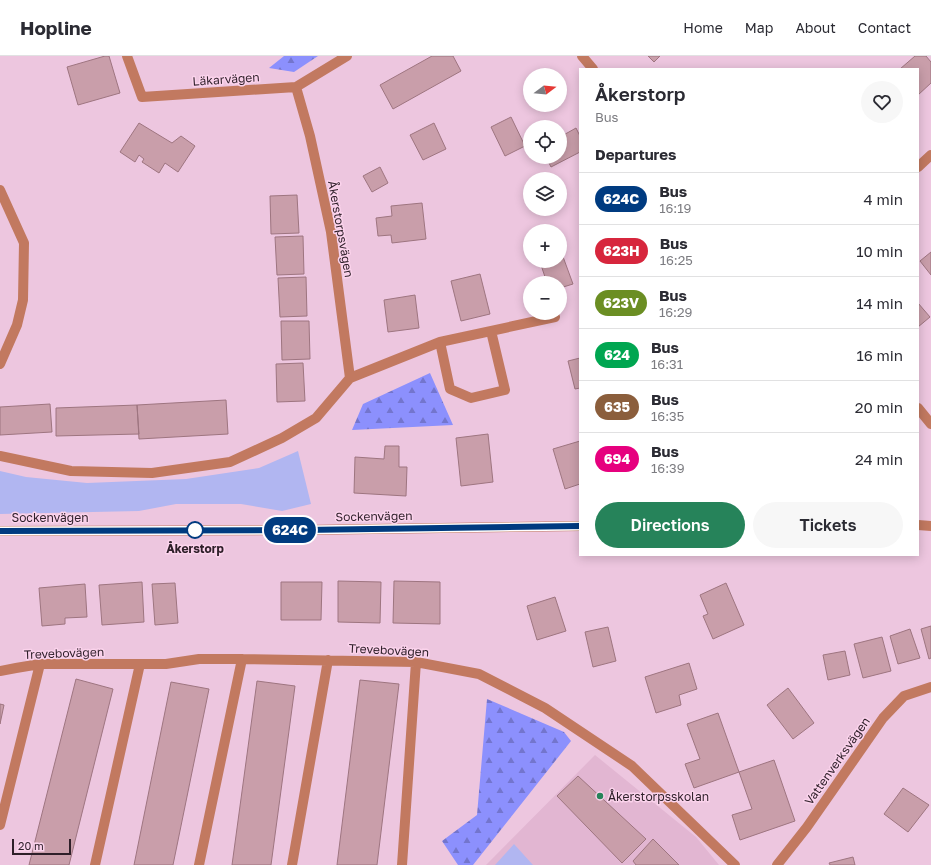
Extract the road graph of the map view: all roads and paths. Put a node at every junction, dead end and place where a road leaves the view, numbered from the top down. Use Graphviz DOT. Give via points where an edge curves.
graph roads {
  1 [pos="127,56"];
  2 [pos="347,56"];
  3 [pos="582,56"];
  4 [pos="592,68"];
  5 [pos="296,87"];
  6 [pos="931,155"];
  7 [pos="919,166"];
  8 [pos="0,190"];
  9 [pos="541,320"];
  10 [pos="491,331"];
  11 [pos="440,342"];
  12 [pos="0,364"];
  13 [pos="350,378"];
  14 [pos="919,409"];
  15 [pos="931,424"];
  16 [pos="0,456"];
  17 [pos="919,525"];
  18 [pos="579,526"];
  19 [pos="931,526"];
  20 [pos="0,531"];
  21 [pos="242,659"];
  22 [pos="328,660"];
  23 [pos="416,662"];
  24 [pos="40,664"];
  25 [pos="140,664"];
  26 [pos="0,672"];
  27 [pos="931,687"];
  28 [pos="0,825"];
  29 [pos="95,865"];
  30 [pos="199,865"];
  31 [pos="292,865"];
  32 [pos="402,865"];
  33 [pos="736,865"];
  34 [pos="777,865"];
  1 -- 5 [label="street, Läkarvägen" via="142,97"];
  2 -- 5 [label="street, Läkarvägen"];
  3 -- 4 [label="street"];
  5 -- 13 [label="street, Åkerstorpsvägen" via="310,136 331,232"];
  6 -- 7 [label="street"];
  8 -- 12 [label="street" via="24,243 24,300 17,325"];
  9 -- 10 [label="street"];
  10 -- 11 [label="street"];
  10 -- 11 [label="street" via="505,390 471,398 450,389"];
  11 -- 13 [label="street"];
  13 -- 16 [label="street" via="316,418 282,438 230,462 152,473 71,471"];
  14 -- 15 [label="street"];
  17 -- 19 [label="street"];
  18 -- 20 [label="street, Sockenvägen"];
  21 -- 22 [label="street, Trevebovägen"];
  21 -- 25 [label="street, Trevebovägen" via="199,659 166,664"];
  21 -- 30 [label="street"];
  22 -- 23 [label="street, Trevebovägen"];
  22 -- 31 [label="street"];
  23 -- 32 [label="street"];
  23 -- 33 [label="street, Trevebovägen" via="479,674 545,708 632,766"];
  24 -- 25 [label="street, Trevebovägen"];
  24 -- 26 [label="street, Trevebovägen"];
  24 -- 28 [label="street"];
  25 -- 29 [label="street"];
  27 -- 34 [label="street, Vattenverksvägen" via="904,696 884,718"];
}
